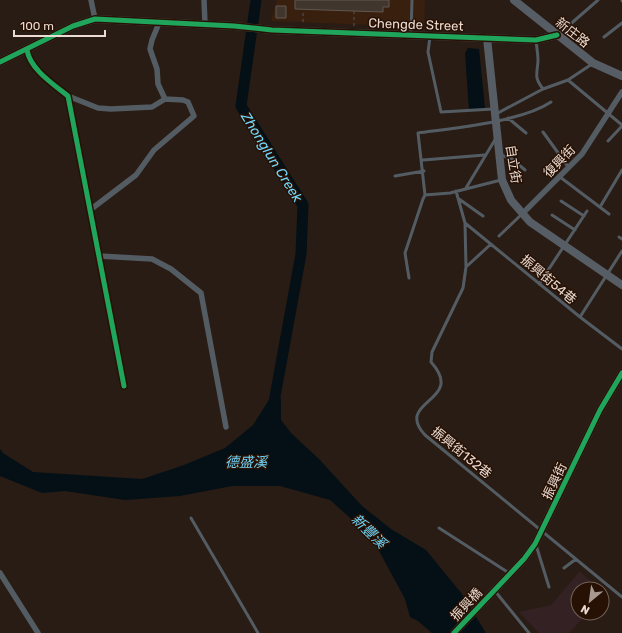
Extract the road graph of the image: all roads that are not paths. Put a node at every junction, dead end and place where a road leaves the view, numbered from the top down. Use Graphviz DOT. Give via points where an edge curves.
graph roads {
  1 [pos="91,0"];
  2 [pos="204,0"];
  3 [pos="412,0"];
  4 [pos="514,0"];
  5 [pos="598,0"];
  6 [pos="95,19"];
  7 [pos="159,22"];
  8 [pos="622,23"];
  9 [pos="204,24"];
  10 [pos="411,35"];
  11 [pos="557,35"];
  12 [pos="430,36"];
  13 [pos="604,37"];
  14 [pos="487,38"];
  15 [pos="536,40"];
  16 [pos="27,50"];
  17 [pos="0,62"];
  18 [pos="593,62"];
  19 [pos="622,76"];
  20 [pos="568,80"];
  21 [pos="543,89"];
  22 [pos="622,92"];
  23 [pos="68,96"];
  24 [pos="165,99"];
  25 [pos="551,102"];
  26 [pos="608,114"];
  27 [pos="494,115"];
  28 [pos="508,118"];
  29 [pos="622,126"];
  30 [pos="543,132"];
  31 [pos="526,133"];
  32 [pos="498,135"];
  33 [pos="608,142"];
  34 [pos="485,155"];
  35 [pos="501,155"];
  36 [pos="423,160"];
  37 [pos="569,168"];
  38 [pos="525,170"];
  39 [pos="622,170"];
  40 [pos="424,171"];
  41 [pos="395,176"];
  42 [pos="560,177"];
  43 [pos="502,180"];
  44 [pos="466,188"];
  45 [pos="456,191"];
  46 [pos="425,195"];
  47 [pos="458,199"];
  48 [pos="561,201"];
  49 [pos="600,207"];
  50 [pos="90,210"];
  51 [pos="587,211"];
  52 [pos="522,214"];
  53 [pos="609,214"];
  54 [pos="552,215"];
  55 [pos="483,216"];
  56 [pos="584,216"];
  57 [pos="465,223"];
  58 [pos="575,230"];
  59 [pos="499,236"];
  60 [pos="491,244"];
  61 [pos="565,246"];
  62 [pos="622,251"];
  63 [pos="99,256"];
  64 [pos="466,267"];
  65 [pos="608,276"];
  66 [pos="410,278"];
  67 [pos="539,284"];
  68 [pos="622,285"];
  69 [pos="580,317"];
  70 [pos="622,349"];
  71 [pos="621,376"];
  72 [pos="124,386"];
  73 [pos="226,427"];
  74 [pos="190,518"];
  75 [pos="439,528"];
  76 [pos="542,532"];
  77 [pos="535,544"];
  78 [pos="576,559"];
  79 [pos="564,568"];
  80 [pos="0,572"];
  81 [pos="509,573"];
  82 [pos="549,588"];
  83 [pos="494,590"];
  84 [pos="622,597"];
  85 [pos="38,633"];
  86 [pos="258,633"];
  87 [pos="454,633"];
  88 [pos="529,633"];
  1 -- 6 [label="street"];
  2 -- 9 [label="street"];
  3 -- 10 [label="lane"];
  4 -- 11 [label="street, 新庄路"];
  5 -- 11 [label="lane"];
  6 -- 7 [label="street"];
  6 -- 16 [label="street" via="73,26"];
  7 -- 9 [label="street"];
  7 -- 24 [label="street" via="150,49 157,69 158,84"];
  8 -- 13 [label="lane"];
  9 -- 10 [label="street, Chengde Street" via="272,30"];
  10 -- 12 [label="street, Chengde Street"];
  11 -- 15 [label="street, Chengde Street"];
  11 -- 18 [label="street, 新庄路"];
  12 -- 14 [label="street, Chengde Street"];
  12 -- 27 [label="lane" via="428,52 441,112"];
  14 -- 15 [label="street, Chengde Street"];
  14 -- 27 [label="street, 自立街"];
  15 -- 21 [label="lane" via="538,61 535,72"];
  16 -- 17 [label="street"];
  16 -- 23 [label="street" via="28,58 35,67"];
  18 -- 19 [label="street, 新庄路"];
  18 -- 20 [label="lane"];
  20 -- 21 [label="lane"];
  20 -- 26 [label="lane"];
  21 -- 27 [label="lane"];
  22 -- 26 [label="street, 復興街"];
  23 -- 24 [label="street" via="98,108 111,109 152,107"];
  23 -- 50 [label="street"];
  24 -- 50 [label="street" via="188,102 194,116 154,150 136,175"];
  25 -- 28 [label="lane" via="542,108"];
  26 -- 29 [label="lane"];
  26 -- 37 [label="street, 復興街" via="582,154"];
  27 -- 28 [label="lane"];
  27 -- 32 [label="street, 自立街"];
  27 -- 36 [label="lane" via="418,133"];
  28 -- 31 [label="lane"];
  29 -- 33 [label="lane"];
  30 -- 37 [label="lane"];
  32 -- 34 [label="lane"];
  32 -- 35 [label="street, 自立街"];
  34 -- 36 [label="lane"];
  34 -- 44 [label="lane"];
  35 -- 38 [label="lane" via="512,158"];
  35 -- 43 [label="street, 自立街"];
  36 -- 40 [label="lane"];
  37 -- 42 [label="street, 復興街"];
  39 -- 49 [label="lane"];
  40 -- 41 [label="lane"];
  40 -- 46 [label="lane"];
  42 -- 49 [label="lane"];
  42 -- 52 [label="street, 復興街"];
  43 -- 44 [label="lane"];
  43 -- 52 [label="street, 自立街" via="511,200"];
  44 -- 45 [label="lane"];
  45 -- 46 [label="lane"];
  45 -- 47 [label="lane"];
  46 -- 66 [label="lane" via="405,253"];
  47 -- 55 [label="lane"];
  47 -- 57 [label="lane"];
  48 -- 56 [label="lane"];
  49 -- 53 [label="lane"];
  50 -- 63 [label="street"];
  51 -- 56 [label="lane"];
  52 -- 59 [label="lane, 復興街"];
  52 -- 61 [label="street, 自立街"];
  54 -- 58 [label="lane"];
  56 -- 58 [label="lane"];
  57 -- 60 [label="lane, 振興街54巷"];
  57 -- 64 [label="lane"];
  58 -- 61 [label="lane"];
  60 -- 64 [label="lane"];
  60 -- 67 [label="lane, 振興街54巷"];
  61 -- 65 [label="street, 自立街"];
  61 -- 67 [label="lane"];
  62 -- 65 [label="lane"];
  63 -- 72 [label="street"];
  63 -- 73 [label="street" via="152,259 171,269 200,293"];
  64 -- 76 [label="lane, 振興街132巷" via="463,288 430,358 440,376 439,389 435,397 418,411 415,420 425,435"];
  65 -- 68 [label="street, 自立街"];
  65 -- 69 [label="lane"];
  67 -- 69 [label="lane, 振興街54巷"];
  69 -- 70 [label="lane, 振興街54巷"];
  71 -- 76 [label="street, 振興街" via="600,410"];
  74 -- 86 [label="lane"];
  75 -- 81 [label="lane"];
  76 -- 77 [label="street, 振興街"];
  76 -- 78 [label="lane"];
  77 -- 81 [label="street, 振興街"];
  77 -- 82 [label="lane"];
  78 -- 79 [label="lane"];
  78 -- 84 [label="lane"];
  80 -- 85 [label="street"];
  81 -- 83 [label="street, 振興街"];
  83 -- 87 [label="street, 振興橋"];
  83 -- 88 [label="lane"];
}
